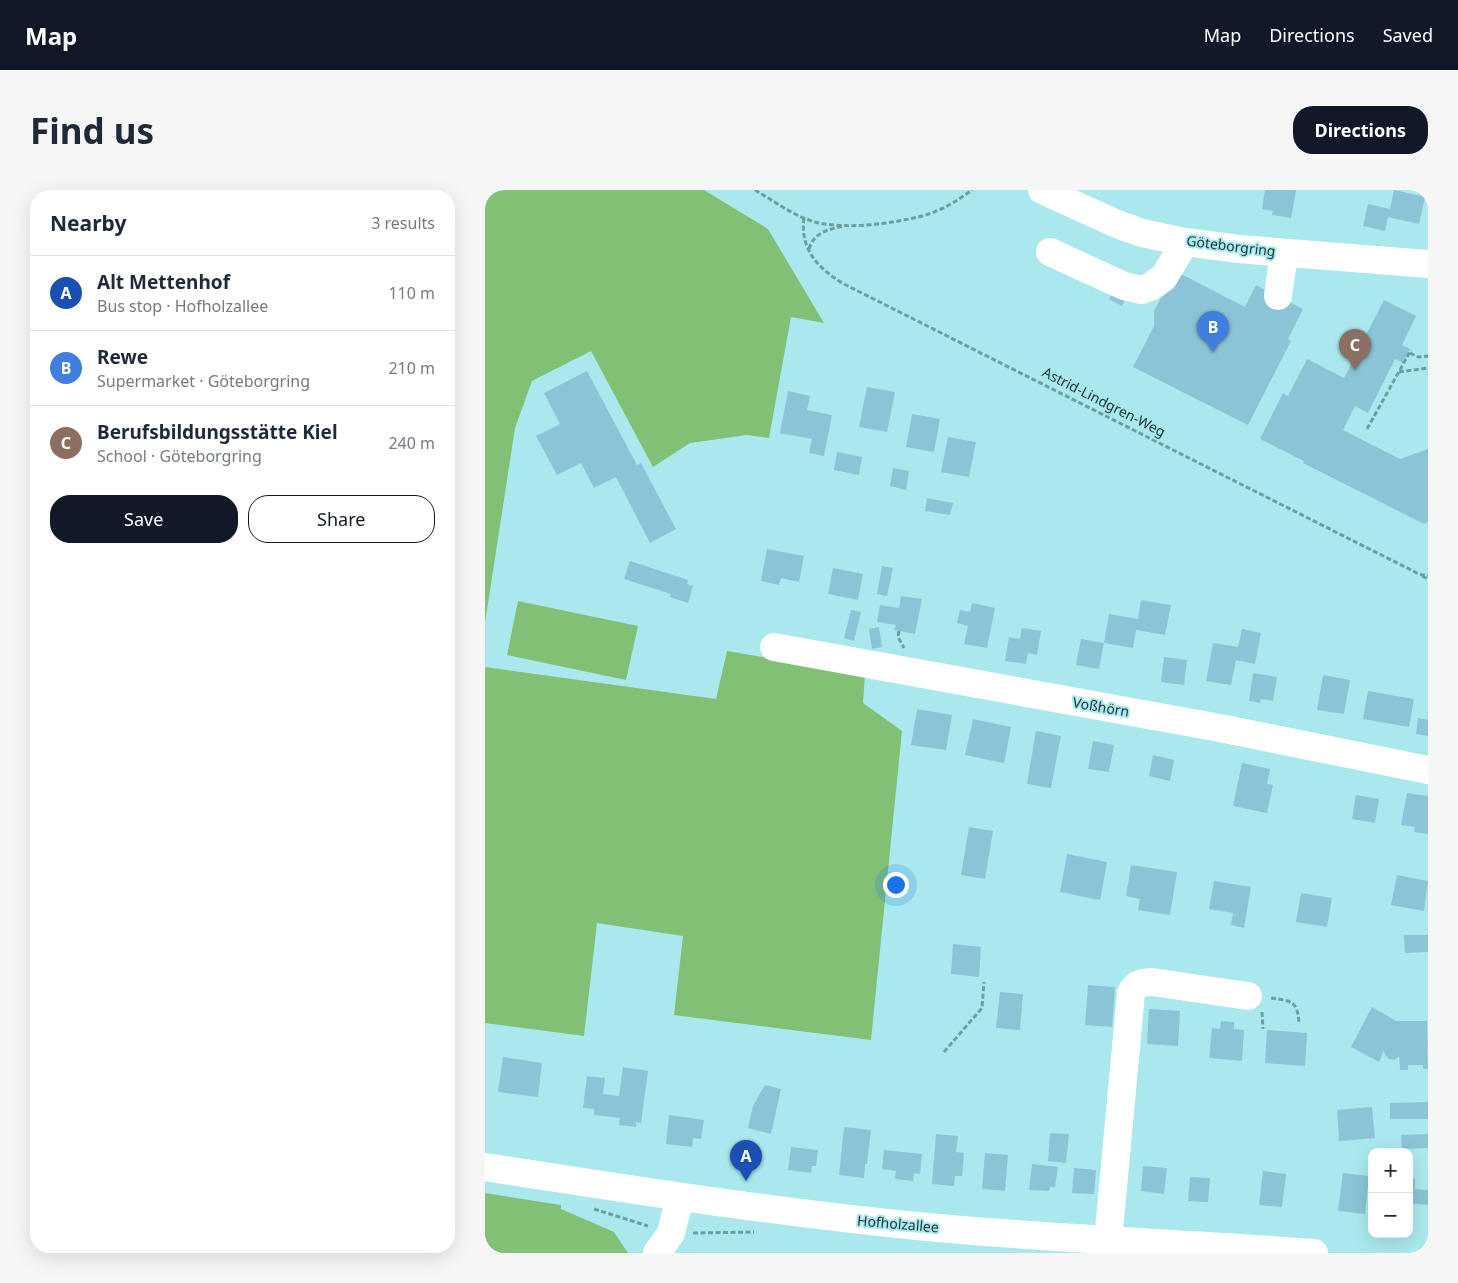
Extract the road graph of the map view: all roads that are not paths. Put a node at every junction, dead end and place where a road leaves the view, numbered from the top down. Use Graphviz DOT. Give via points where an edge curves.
graph roads {
  1 [pos="1046,191"];
  2 [pos="1185,242"];
  3 [pos="1051,252"];
  4 [pos="1284,253"];
  5 [pos="1428,264"];
  6 [pos="1278,296"];
  7 [pos="774,647"];
  8 [pos="1428,770"];
  9 [pos="1248,996"];
  10 [pos="485,1167"];
  11 [pos="680,1197"];
  12 [pos="1108,1241"];
  13 [pos="657,1253"];
  14 [pos="1314,1253"];
  1 -- 2 [label="street, Göteborgring" via="1117,224"];
  2 -- 3 [label="street" via="1164,277 1142,290 1119,284"];
  2 -- 4 [label="street, Göteborgring"];
  4 -- 5 [label="street, Göteborgring"];
  4 -- 6 [label="street"];
  7 -- 8 [label="street, Voßhörn" via="1221,728"];
  9 -- 12 [label="street" via="1152,982 1133,988"];
  10 -- 11 [label="street, Hofholzallee"];
  11 -- 12 [label="street, Hofholzallee" via="876,1222"];
  11 -- 13 [label="street" via="671,1233"];
  12 -- 14 [label="street, Hofholzallee"];
}
